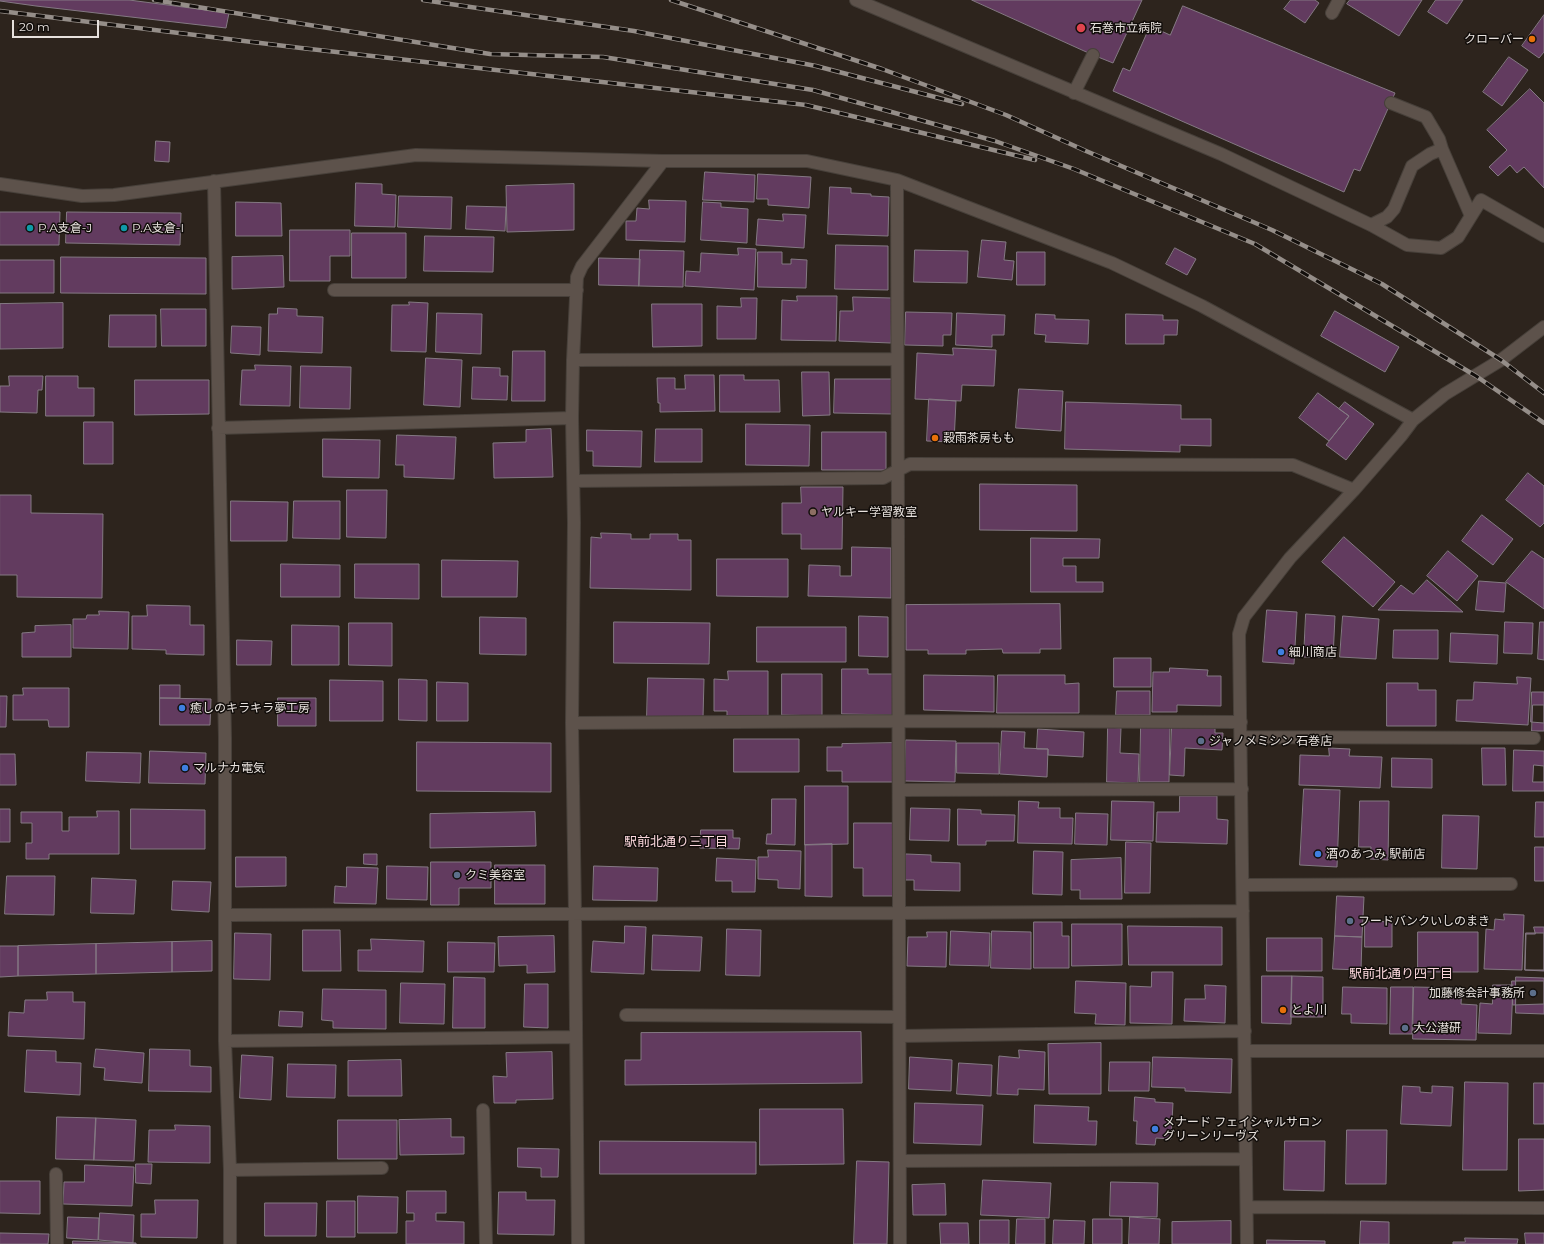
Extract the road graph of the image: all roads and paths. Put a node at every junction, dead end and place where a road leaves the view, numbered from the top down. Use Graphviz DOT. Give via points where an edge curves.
graph roads {
  1 [pos="856,0"];
  2 [pos="1339,0"];
  3 [pos="1332,13"];
  4 [pos="1093,55"];
  5 [pos="1074,93"];
  6 [pos="1391,103"];
  7 [pos="1442,149"];
  8 [pos="663,161"];
  9 [pos="897,180"];
  10 [pos="214,181"];
  11 [pos="0,184"];
  12 [pos="1471,216"];
  13 [pos="1371,225"];
  14 [pos="1544,236"];
  15 [pos="334,290"];
  16 [pos="576,290"];
  17 [pos="1544,327"];
  18 [pos="897,359"];
  19 [pos="573,360"];
  20 [pos="572,418"];
  21 [pos="1412,420"];
  22 [pos="218,428"];
  23 [pos="897,471"];
  24 [pos="574,481"];
  25 [pos="1354,490"];
  26 [pos="898,721"];
  27 [pos="1241,722"];
  28 [pos="572,723"];
  29 [pos="1241,737"];
  30 [pos="1534,738"];
  31 [pos="1242,789"];
  32 [pos="899,790"];
  33 [pos="1511,884"];
  34 [pos="1243,885"];
  35 [pos="1243,911"];
  36 [pos="899,913"];
  37 [pos="575,914"];
  38 [pos="225,915"];
  39 [pos="626,1015"];
  40 [pos="899,1018"];
  41 [pos="1245,1031"];
  42 [pos="900,1036"];
  43 [pos="576,1037"];
  44 [pos="225,1041"];
  45 [pos="1245,1051"];
  46 [pos="1544,1051"];
  47 [pos="483,1110"];
  48 [pos="1246,1159"];
  49 [pos="900,1161"];
  50 [pos="382,1168"];
  51 [pos="230,1170"];
  52 [pos="56,1174"];
  53 [pos="1247,1207"];
  54 [pos="1544,1208"];
  55 [pos="57,1244"];
  56 [pos="230,1244"];
  57 [pos="486,1244"];
  58 [pos="578,1244"];
  59 [pos="900,1244"];
  60 [pos="1247,1244"];
  1 -- 5 [label="street"];
  2 -- 3 [label="street"];
  4 -- 5 [label="street"];
  5 -- 13 [label="street" via="1221,154"];
  6 -- 7 [label="street" via="1426,117"];
  7 -- 12 [label="street"];
  7 -- 13 [label="street" via="1412,166 1394,209 1387,218"];
  8 -- 9 [label="street" via="807,161"];
  8 -- 10 [label="street" via="416,155"];
  8 -- 16 [label="street" via="582,266 577,277"];
  9 -- 18 [label="street"];
  9 -- 21 [label="street" via="1112,262 1202,306"];
  10 -- 11 [label="street" via="114,195 82,196"];
  10 -- 22 [label="street"];
  12 -- 13 [label="street" via="1458,237 1441,248 1407,245"];
  12 -- 14 [label="street" via="1481,200"];
  15 -- 16 [label="street"];
  16 -- 19 [label="street"];
  17 -- 21 [label="street" via="1501,360 1445,394"];
  18 -- 19 [label="street"];
  18 -- 23 [label="street"];
  19 -- 20 [label="street"];
  20 -- 22 [label="street"];
  20 -- 24 [label="street"];
  21 -- 25 [label="street"];
  22 -- 38 [label="street" via="225,738"];
  23 -- 24 [label="street" via="883,478"];
  23 -- 25 [label="street" via="910,464 1293,465"];
  23 -- 26 [label="street"];
  24 -- 28 [label="street"];
  25 -- 27 [label="street" via="1290,558 1244,617 1239,634"];
  26 -- 27 [label="street"];
  26 -- 28 [label="street"];
  26 -- 32 [label="street"];
  27 -- 29 [label="street"];
  28 -- 37 [label="street"];
  29 -- 30 [label="street"];
  29 -- 31 [label="street"];
  31 -- 32 [label="street"];
  31 -- 34 [label="street"];
  32 -- 36 [label="street"];
  33 -- 34 [label="street"];
  34 -- 35 [label="street"];
  35 -- 36 [label="street"];
  35 -- 41 [label="street"];
  36 -- 37 [label="street"];
  36 -- 40 [label="street"];
  37 -- 38 [label="street"];
  37 -- 43 [label="street"];
  38 -- 44 [label="street"];
  39 -- 40 [label="street"];
  40 -- 42 [label="street"];
  41 -- 42 [label="street"];
  41 -- 45 [label="street"];
  42 -- 49 [label="street"];
  43 -- 44 [label="street"];
  43 -- 58 [label="street"];
  44 -- 51 [label="street"];
  45 -- 46 [label="street"];
  45 -- 48 [label="street"];
  47 -- 57 [label="street"];
  48 -- 49 [label="street"];
  48 -- 53 [label="street"];
  49 -- 59 [label="street"];
  50 -- 51 [label="street"];
  51 -- 56 [label="street"];
  52 -- 55 [label="street"];
  53 -- 54 [label="street"];
  53 -- 60 [label="street"];
}
